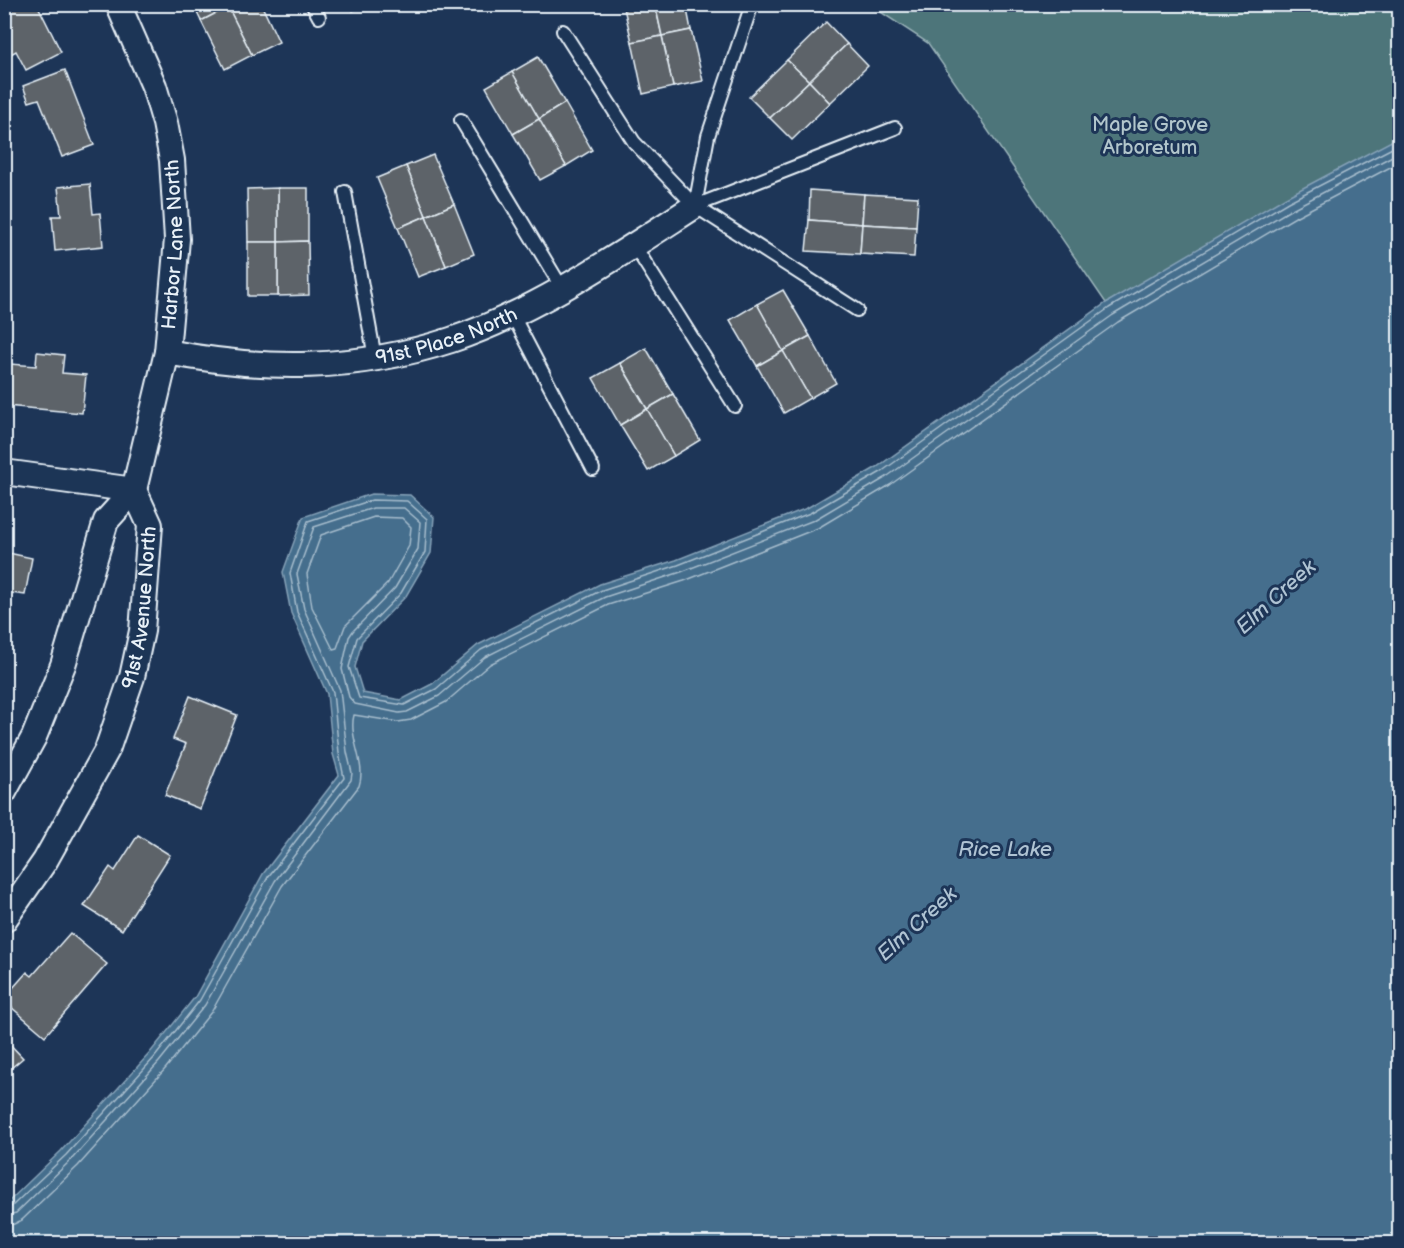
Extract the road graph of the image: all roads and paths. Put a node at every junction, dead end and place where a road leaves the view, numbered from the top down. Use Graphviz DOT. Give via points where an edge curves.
graph roads {
  1 [pos="118,4"];
  2 [pos="312,4"];
  3 [pos="752,4"];
  4 [pos="319,18"];
  5 [pos="563,31"];
  6 [pos="461,120"];
  7 [pos="895,128"];
  8 [pos="345,192"];
  9 [pos="695,206"];
  10 [pos="634,245"];
  11 [pos="562,288"];
  12 [pos="857,310"];
  13 [pos="512,314"];
  14 [pos="167,352"];
  15 [pos="375,358"];
  16 [pos="735,406"];
  17 [pos="594,469"];
  18 [pos="4,472"];
  19 [pos="134,490"];
  20 [pos="4,792"];
  21 [pos="4,920"];
  1 -- 14 [label="street, Harbor Lane North" via="154,86 172,160 177,238"];
  2 -- 4 [label="lane"];
  3 -- 9 [label="lane" via="708,136"];
  5 -- 9 [label="lane" via="634,142"];
  6 -- 11 [label="lane"];
  7 -- 9 [label="lane"];
  8 -- 15 [label="lane"];
  9 -- 10 [label="street, 91st Place North"];
  9 -- 12 [label="lane"];
  10 -- 11 [label="street, 91st Place North"];
  10 -- 16 [label="lane"];
  11 -- 13 [label="street, 91st Place North"];
  13 -- 15 [label="street, 91st Place North" via="453,339"];
  13 -- 17 [label="lane"];
  14 -- 15 [label="street, 91st Place North" via="297,366"];
  14 -- 19 [label="street, Harbor Lane North"];
  18 -- 19 [label="street"];
  19 -- 20 [label="street, 91st Avenue North" via="106,521 63,665 34,737"];
  19 -- 21 [label="street, 91st Avenue North" via="150,525 142,631 132,677 107,750 45,861"];
}
